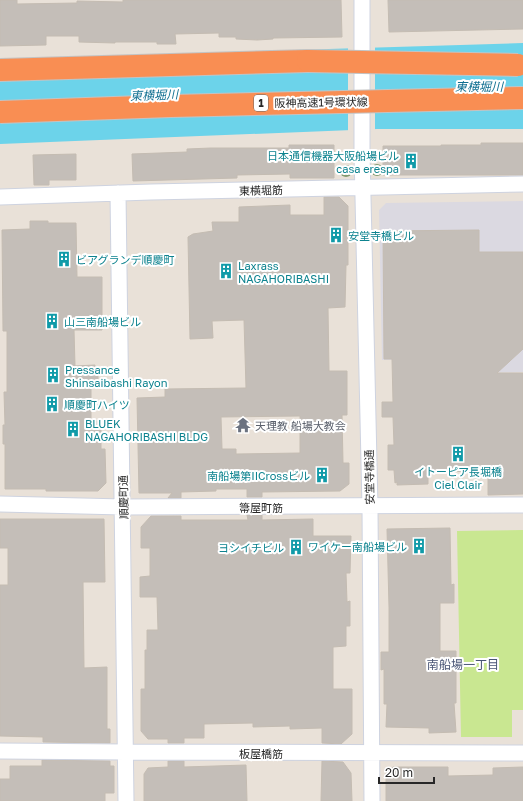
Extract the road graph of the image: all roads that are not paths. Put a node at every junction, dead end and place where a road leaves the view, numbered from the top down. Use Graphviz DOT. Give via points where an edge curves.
graph roads {
  1 [pos="362,0"];
  2 [pos="523,66"];
  3 [pos="0,70"];
  4 [pos="523,98"];
  5 [pos="78,109"];
  6 [pos="0,112"];
  7 [pos="0,117"];
  8 [pos="523,184"];
  9 [pos="362,187"];
  10 [pos="118,193"];
  11 [pos="0,197"];
  12 [pos="0,504"];
  13 [pos="523,505"];
  14 [pos="123,507"];
  15 [pos="370,507"];
  16 [pos="0,751"];
  17 [pos="126,752"];
  18 [pos="371,753"];
  19 [pos="523,753"];
  20 [pos="126,801"];
  21 [pos="372,801"];
  1 -- 9 [label="street, 安堂寺橋通, bridge"];
  2 -- 3 [label="highway, bridge" via="308,61"];
  4 -- 5 [label="highway, 阪神高速1号環状線 / 1, bridge"];
  5 -- 6 [label="highway, 阪神高速1号環状線 / 1, bridge"];
  5 -- 7 [label="highway, 1, bridge"];
  8 -- 9 [label="street, 東横堀筋"];
  9 -- 10 [label="street, 東横堀筋"];
  9 -- 15 [label="street, 安堂寺橋通"];
  10 -- 11 [label="street, 東横堀筋"];
  10 -- 14 [label="street, 順慶町通"];
  12 -- 14 [label="street, 箒屋町筋"];
  13 -- 15 [label="street, 箒屋町筋"];
  14 -- 15 [label="street, 箒屋町筋"];
  14 -- 17 [label="street, 順慶町通"];
  15 -- 18 [label="street, 安堂寺橋通"];
  16 -- 17 [label="street, 板屋橋筋"];
  17 -- 18 [label="street, 板屋橋筋"];
  17 -- 20 [label="street, 順慶町通"];
  18 -- 19 [label="street, 板屋橋筋"];
  18 -- 21 [label="street, 安堂寺橋通"];
}
